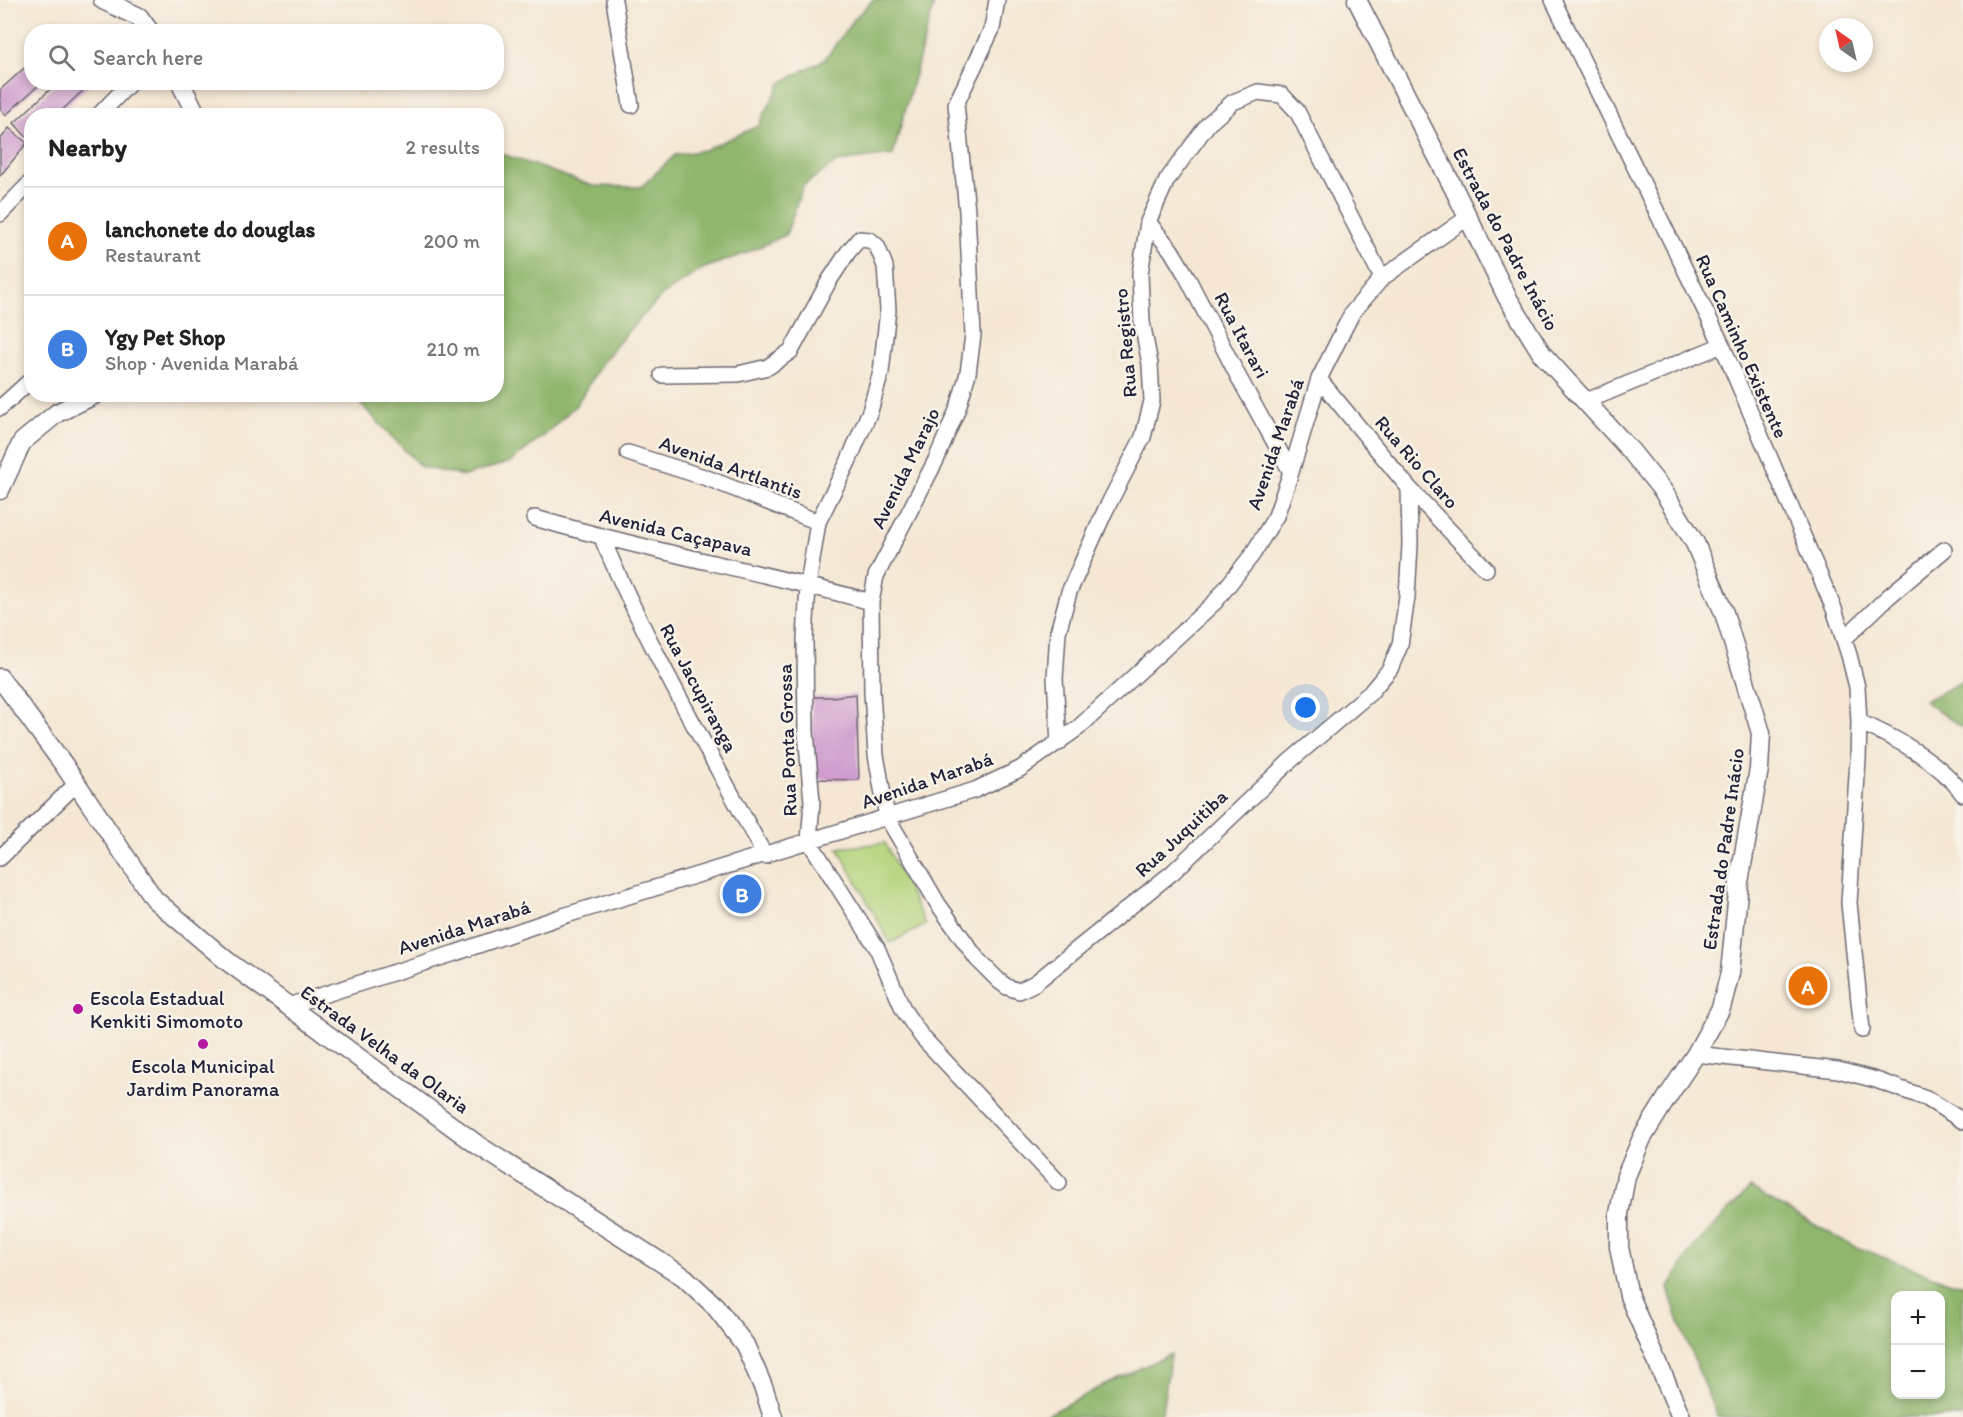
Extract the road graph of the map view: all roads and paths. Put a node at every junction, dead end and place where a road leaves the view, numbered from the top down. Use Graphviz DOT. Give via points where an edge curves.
graph roads {
  1 [pos="103,0"];
  2 [pos="614,0"];
  3 [pos="997,0"];
  4 [pos="1357,0"];
  5 [pos="1553,0"];
  6 [pos="144,24"];
  7 [pos="123,90"];
  8 [pos="184,90"];
  9 [pos="631,105"];
  10 [pos="106,108"];
  11 [pos="193,108"];
  12 [pos="24,189"];
  13 [pos="0,214"];
  14 [pos="1467,218"];
  15 [pos="1148,222"];
  16 [pos="1382,278"];
  17 [pos="1722,345"];
  18 [pos="662,375"];
  19 [pos="1319,379"];
  20 [pos="24,386"];
  21 [pos="78,402"];
  22 [pos="1584,402"];
  23 [pos="0,408"];
  24 [pos="628,453"];
  25 [pos="1292,472"];
  26 [pos="1409,488"];
  27 [pos="0,490"];
  28 [pos="535,518"];
  29 [pos="818,522"];
  30 [pos="602,538"];
  31 [pos="1944,550"];
  32 [pos="1486,569"];
  33 [pos="808,585"];
  34 [pos="871,602"];
  35 [pos="1844,639"];
  36 [pos="0,678"];
  37 [pos="1859,722"];
  38 [pos="1059,743"];
  39 [pos="76,784"];
  40 [pos="1963,794"];
  41 [pos="887,817"];
  42 [pos="809,841"];
  43 [pos="765,856"];
  44 [pos="0,858"];
  45 [pos="288,1006"];
  46 [pos="1862,1030"];
  47 [pos="1696,1054"];
  48 [pos="1963,1121"];
  49 [pos="1059,1183"];
  50 [pos="773,1417"];
  51 [pos="1681,1417"];
  1 -- 6 [label="street" via="139,17"];
  2 -- 9 [label="street"];
  3 -- 34 [label="street, Avenida Marajo" via="992,29 956,104 967,211 973,335 968,373 936,460 876,576"];
  4 -- 14 [label="street, Estrada do Padre Inácio"];
  5 -- 17 [label="street, Rua Caminho Existente"];
  7 -- 10 [label="street"];
  8 -- 11 [label="street"];
  12 -- 13 [label="street"];
  14 -- 16 [label="street, Avenida Marabá"];
  14 -- 22 [label="street, Estrada do Padre Inácio" via="1507,297 1542,354"];
  15 -- 16 [label="street, Rua Registro" via="1167,180 1208,124 1233,102 1258,92 1282,95 1297,111"];
  15 -- 25 [label="street, Rua Itarari" via="1186,275"];
  15 -- 38 [label="street, Rua Registro" via="1140,274 1152,401 1143,437 1066,602 1058,632 1054,678"];
  16 -- 19 [label="street, Avenida Marabá" via="1352,313"];
  17 -- 22 [label="street"];
  17 -- 35 [label="street, Rua Caminho Existente"];
  18 -- 29 [label="street, Rua Ponta Grossa" via="738,374 768,367 791,351 829,281 859,239 870,240 877,246 885,266 888,310 881,372 870,411"];
  19 -- 25 [label="street, Avenida Marabá"];
  19 -- 26 [label="street, Rua Rio Claro"];
  20 -- 23 [label="street"];
  21 -- 27 [label="street" via="57,413 22,442"];
  22 -- 47 [label="street, Estrada do Padre Inácio" via="1663,491 1695,543 1724,613 1761,733 1730,972 1721,1008"];
  24 -- 29 [label="street, Avenida Artlantis" via="706,478"];
  25 -- 38 [label="street, Avenida Marabá" via="1276,516 1215,602"];
  26 -- 32 [label="street, Rua Rio Claro"];
  26 -- 41 [label="street, Rua Juquitiba" via="1407,597 1400,645 1390,669 1370,693 1290,761 1173,872 1035,983 1019,991 1007,987 977,959 938,904"];
  28 -- 30 [label="street, Avenida Caçapava"];
  29 -- 33 [label="street, Rua Ponta Grossa"];
  30 -- 33 [label="street, Avenida Caçapava"];
  30 -- 43 [label="street, Rua Jacupiranga" via="640,622"];
  31 -- 35 [label="street"];
  33 -- 34 [label="street, Avenida Caçapava"];
  33 -- 42 [label="street, Rua Ponta Grossa" via="805,639 812,802"];
  34 -- 41 [label="street, Avenida Marajo" via="876,755"];
  35 -- 37 [label="street, Rua Caminho Existente" via="1857,687"];
  36 -- 39 [label="street, Estrada Velha da Olaria"];
  37 -- 40 [label="street" via="1907,745 1955,783"];
  37 -- 46 [label="street, Rua Caminho Existente" via="1849,903"];
  38 -- 41 [label="street, Avenida Marabá" via="1020,769 975,790"];
  39 -- 44 [label="street"];
  39 -- 45 [label="street, Estrada Velha da Olaria" via="154,899"];
  41 -- 42 [label="street, Avenida Marabá"];
  42 -- 43 [label="street, Avenida Marabá"];
  42 -- 49 [label="street, Rua Ponta Grossa" via="877,948 904,1011 922,1037"];
  43 -- 45 [label="street, Avenida Marabá"];
  45 -- 50 [label="street, Estrada Velha da Olaria" via="479,1146 684,1277 716,1306 745,1345"];
  47 -- 48 [label="street" via="1838,1070 1926,1098"];
  47 -- 51 [label="street, Estrada do Padre Inácio" via="1642,1138 1626,1176 1619,1214 1619,1247 1629,1296"];
}
